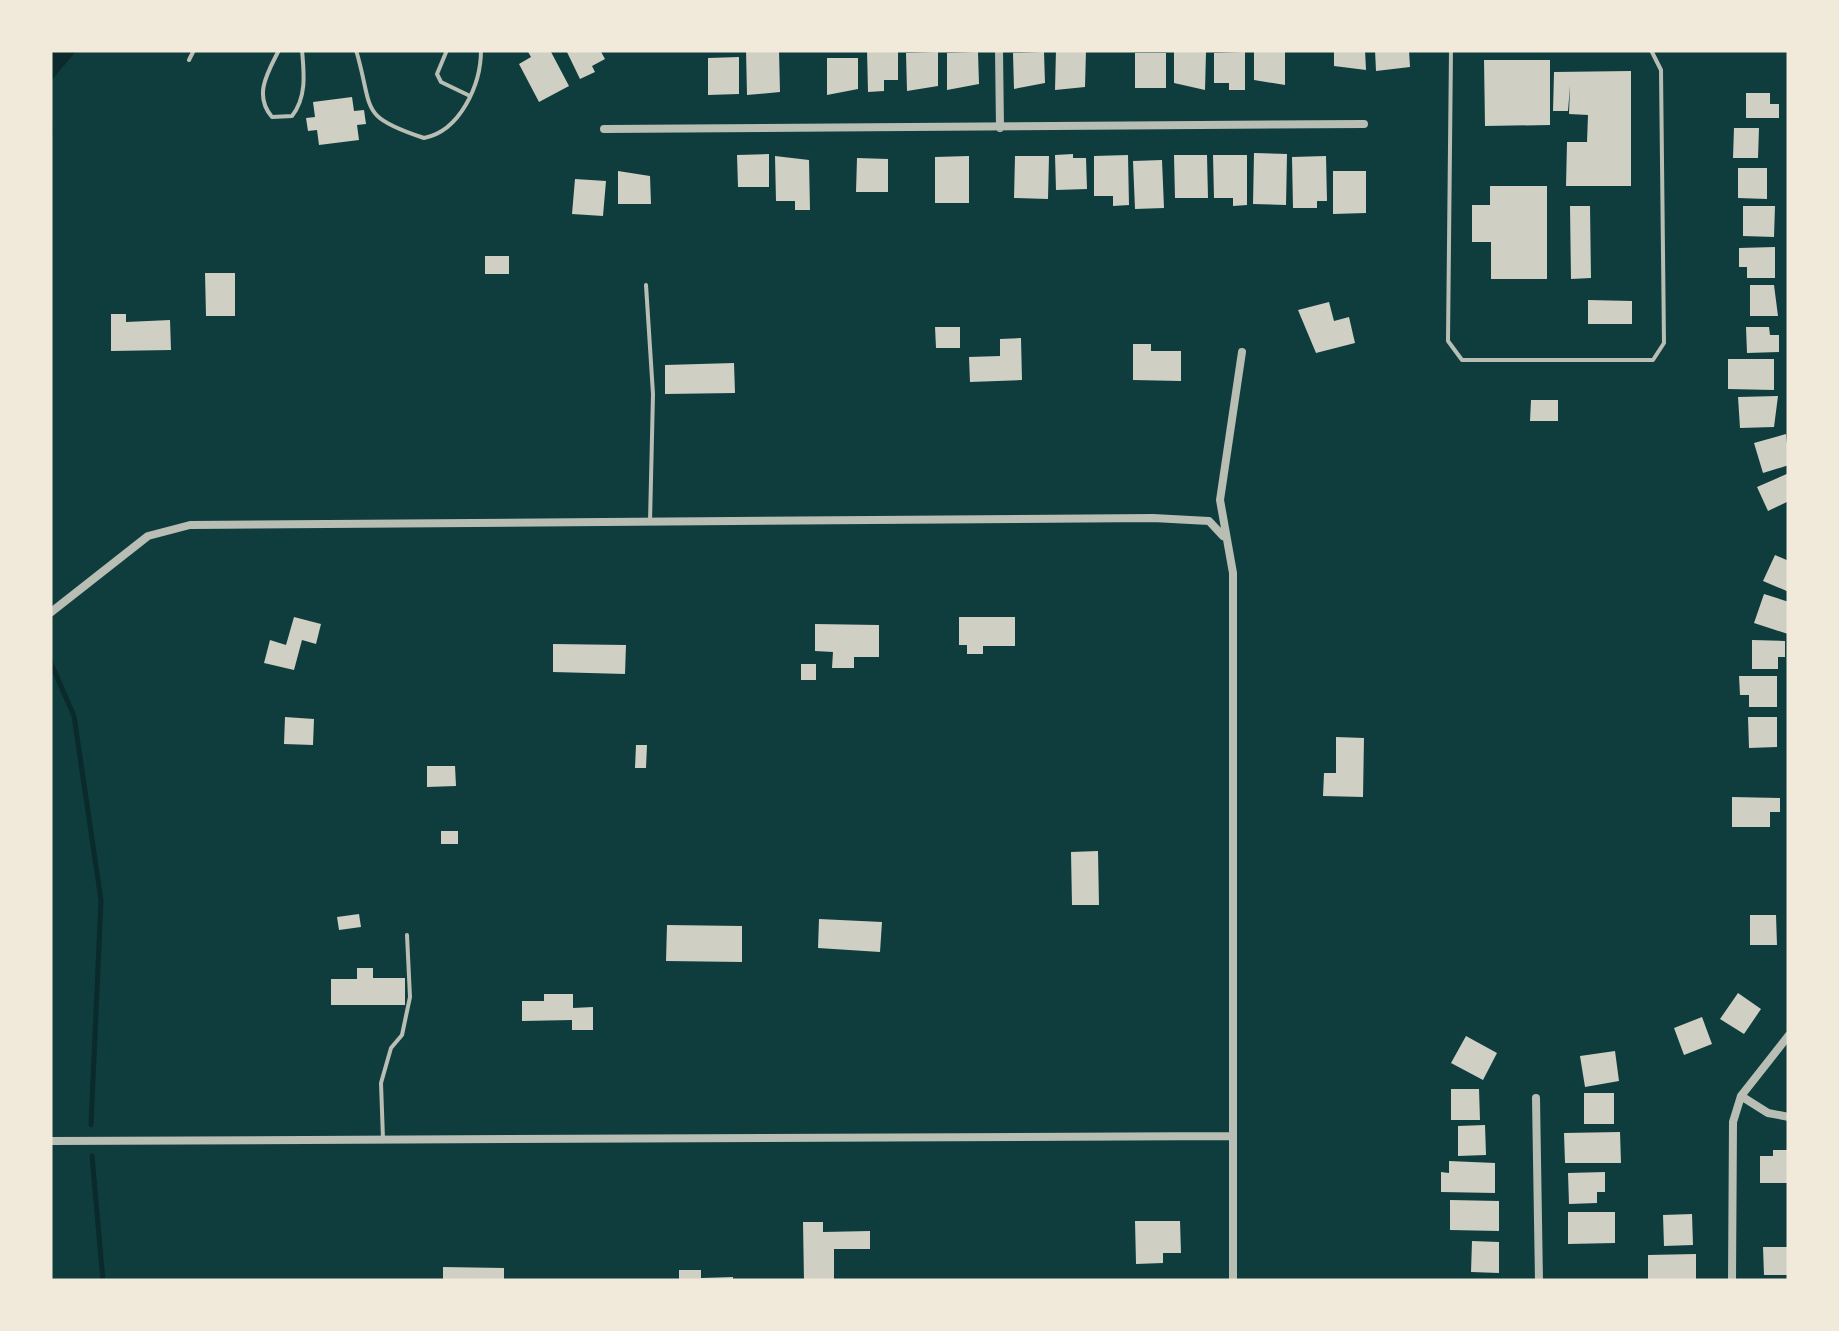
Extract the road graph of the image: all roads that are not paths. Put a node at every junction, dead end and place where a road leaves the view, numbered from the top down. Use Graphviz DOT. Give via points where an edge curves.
graph roads {
  1 [pos="194,50"];
  2 [pos="279,50"];
  3 [pos="302,50"];
  4 [pos="356,50"];
  5 [pos="448,50"];
  6 [pos="481,50"];
  7 [pos="999,50"];
  8 [pos="1451,50"];
  9 [pos="1651,50"];
  10 [pos="189,60"];
  11 [pos="469,96"];
  12 [pos="1364,124"];
  13 [pos="1000,128"];
  14 [pos="604,129"];
  15 [pos="646,285"];
  16 [pos="1242,352"];
  17 [pos="650,522"];
  18 [pos="1224,536"];
  19 [pos="50,613"];
  20 [pos="407,935"];
  21 [pos="1789,1036"];
  22 [pos="1741,1096"];
  23 [pos="1536,1098"];
  24 [pos="1789,1117"];
  25 [pos="1232,1136"];
  26 [pos="384,1139"];
  27 [pos="50,1141"];
  28 [pos="1233,1281"];
  29 [pos="1539,1281"];
  30 [pos="1732,1281"];
  1 -- 10 [label="lane"];
  2 -- 3 [label="lane" via="262,94 266,110 282,118 300,107"];
  4 -- 11 [label="lane" via="378,122 424,138 438,135 451,127"];
  5 -- 11 [label="lane" via="437,74"];
  6 -- 11 [label="lane" via="479,78"];
  7 -- 13 [label="street"];
  8 -- 9 [label="lane" via="1448,340 1462,360 1653,360 1664,343 1661,70"];
  12 -- 13 [label="street"];
  13 -- 14 [label="street"];
  15 -- 17 [label="lane"];
  16 -- 18 [label="street" via="1220,500"];
  17 -- 18 [label="street" via="1153,518 1209,522"];
  17 -- 19 [label="street" via="190,524 148,536"];
  18 -- 25 [label="street" via="1233,573"];
  20 -- 26 [label="lane" via="410,997 381,1083"];
  21 -- 22 [label="street"];
  22 -- 24 [label="street"];
  22 -- 30 [label="street" via="1731,1151"];
  23 -- 29 [label="street"];
  25 -- 26 [label="street"];
  25 -- 28 [label="street"];
  26 -- 27 [label="street"];
}
